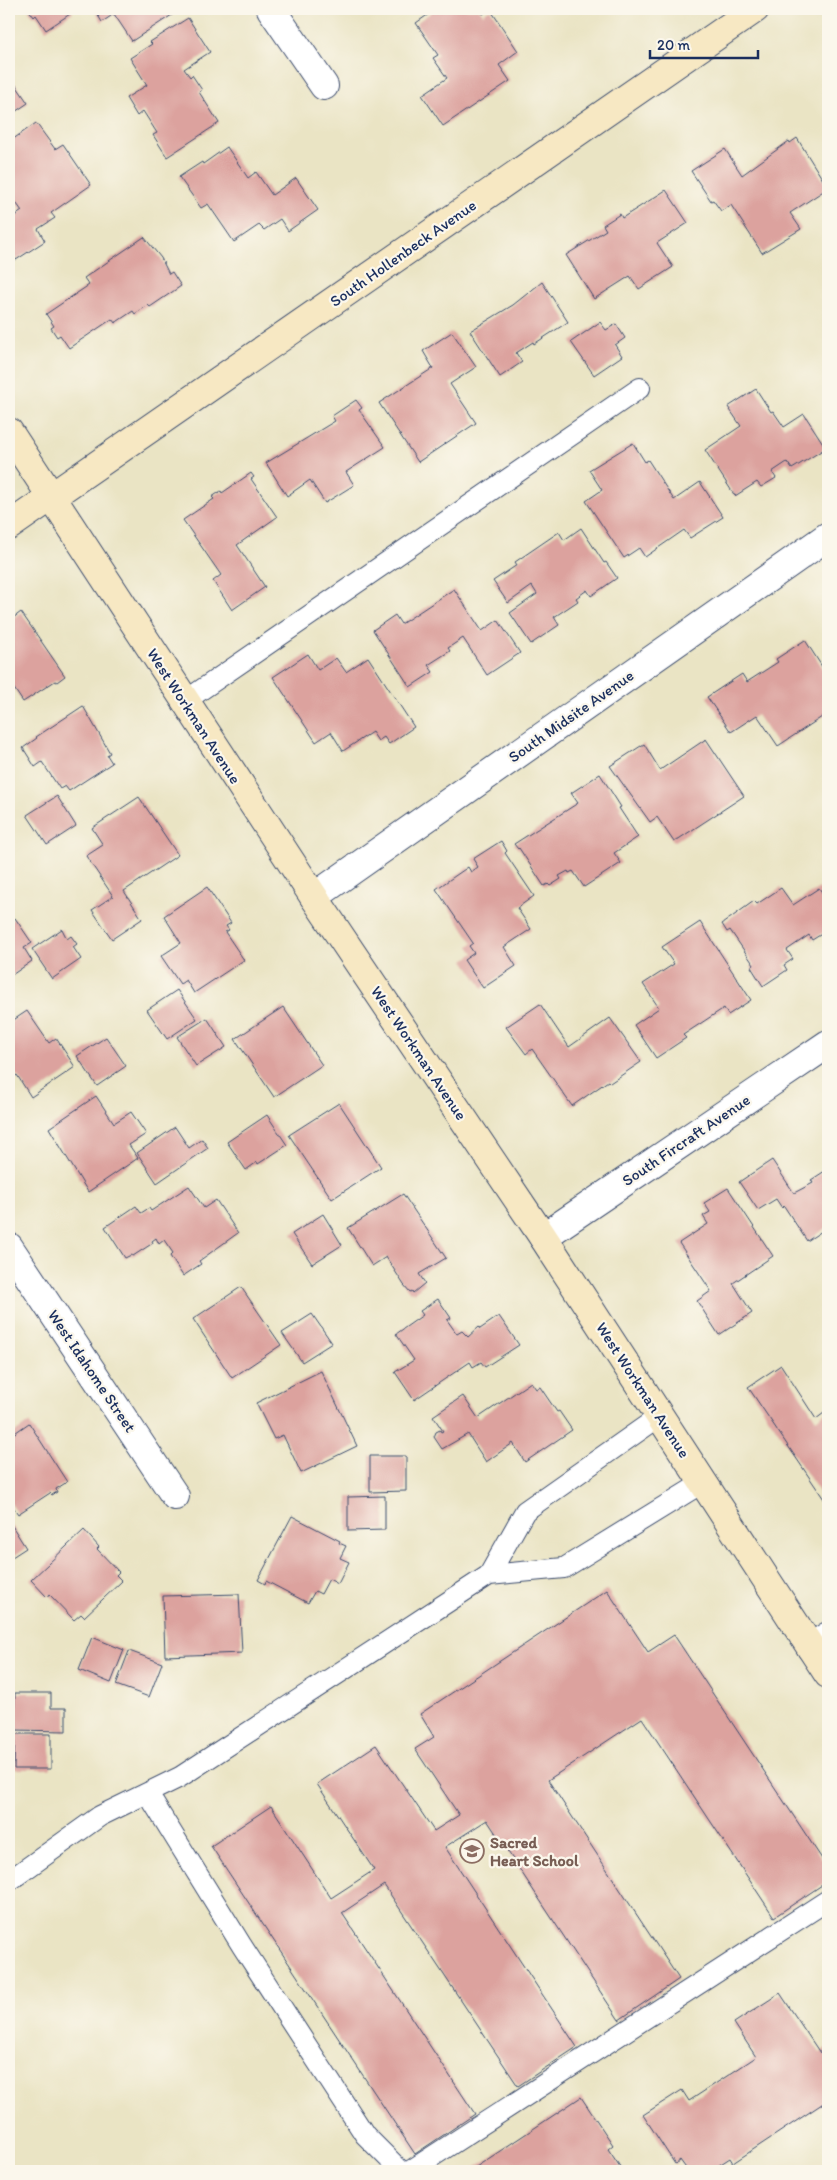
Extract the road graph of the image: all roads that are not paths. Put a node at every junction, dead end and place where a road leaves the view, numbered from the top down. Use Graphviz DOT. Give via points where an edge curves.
graph roads {
  1 [pos="271,9"];
  2 [pos="755,9"];
  3 [pos="324,86"];
  4 [pos="640,388"];
  5 [pos="9,432"];
  6 [pos="51,498"];
  7 [pos="9,526"];
  8 [pos="828,536"];
  9 [pos="185,701"];
  10 [pos="314,897"];
  11 [pos="828,1044"];
  12 [pos="543,1237"];
  13 [pos="9,1247"];
  14 [pos="660,1416"];
  15 [pos="702,1483"];
  16 [pos="175,1496"];
  17 [pos="489,1575"];
  18 [pos="820,1642"];
  19 [pos="828,1674"];
  20 [pos="148,1794"];
  21 [pos="9,1881"];
  22 [pos="828,1900"];
  23 [pos="401,2171"];
  24 [pos="410,2171"];
  1 -- 3 [label="street"];
  2 -- 6 [label="street, South Hollenbeck Avenue"];
  4 -- 9 [label="lane"];
  5 -- 6 [label="street, West Workman Avenue"];
  6 -- 7 [label="street, South Hollenbeck Avenue"];
  6 -- 9 [label="street, West Workman Avenue"];
  8 -- 10 [label="street, South Midsite Avenue"];
  9 -- 10 [label="street, West Workman Avenue"];
  10 -- 12 [label="street, West Workman Avenue"];
  11 -- 12 [label="street, South Fircraft Avenue"];
  12 -- 14 [label="street, West Workman Avenue"];
  13 -- 16 [label="street, West Idahome Street"];
  14 -- 15 [label="street, West Workman Avenue"];
  14 -- 17 [label="lane" via="525,1511"];
  15 -- 17 [label="lane" via="564,1568"];
  15 -- 18 [label="street, West Workman Avenue"];
  17 -- 20 [label="lane" via="189,1771"];
  18 -- 19 [label="street, West Workman Avenue"];
  20 -- 21 [label="lane" via="100,1816"];
  20 -- 23 [label="lane" via="365,2135"];
  22 -- 24 [label="lane"];
}
